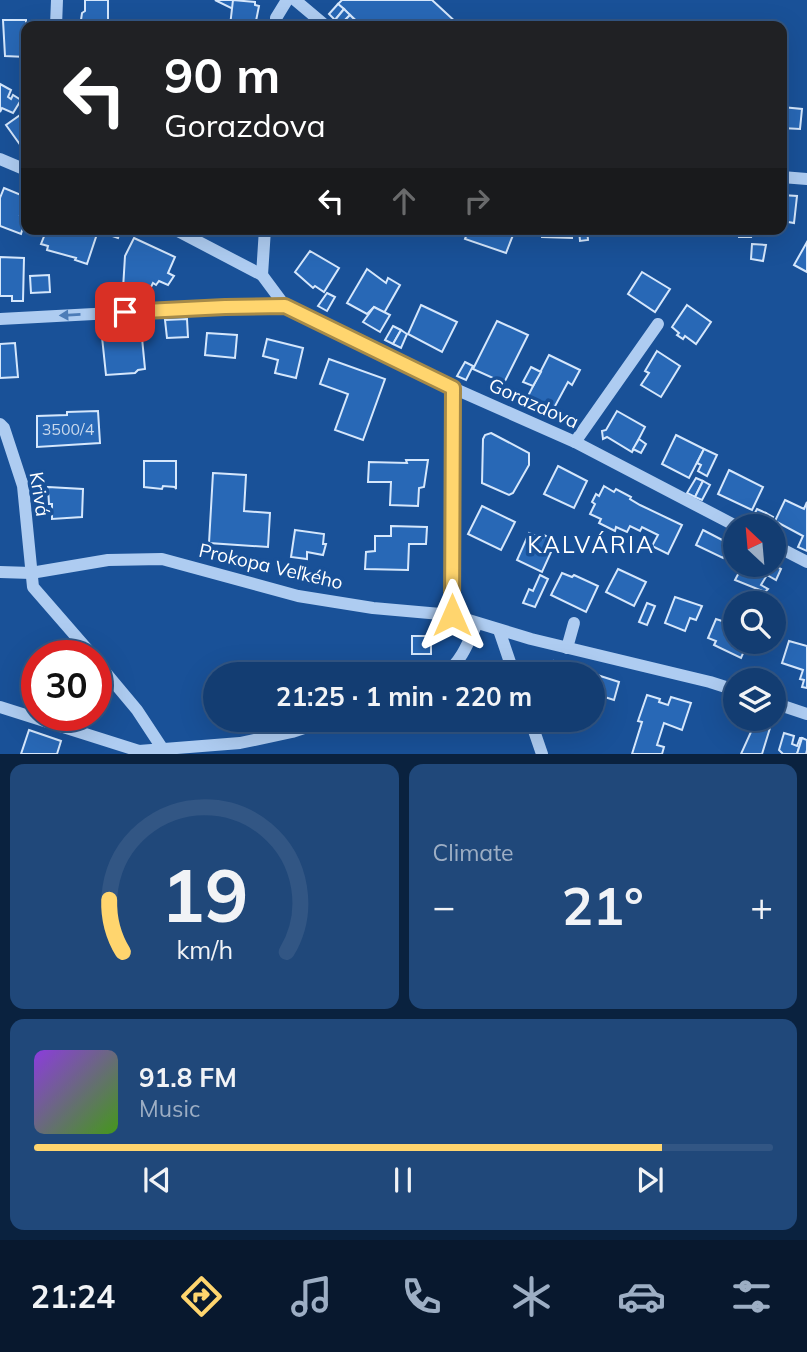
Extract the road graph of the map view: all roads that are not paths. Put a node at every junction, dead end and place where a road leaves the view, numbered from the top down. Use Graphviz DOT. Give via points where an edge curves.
graph roads {
  1 [pos="57,0"];
  2 [pos="287,0"];
  3 [pos="295,0"];
  4 [pos="56,21"];
  5 [pos="276,21"];
  6 [pos="320,21"];
  7 [pos="0,159"];
  8 [pos="21,168"];
  9 [pos="787,177"];
  10 [pos="807,179"];
  11 [pos="185,235"];
  12 [pos="265,235"];
  13 [pos="262,275"];
  14 [pos="285,306"];
  15 [pos="0,319"];
  16 [pos="658,324"];
  17 [pos="453,388"];
  18 [pos="0,424"];
  19 [pos="575,442"];
  20 [pos="723,519"];
  21 [pos="786,551"];
  22 [pos="807,562"];
  23 [pos="0,572"];
  24 [pos="31,573"];
  25 [pos="452,615"];
  26 [pos="477,623"];
  27 [pos="574,623"];
  28 [pos="499,630"];
  29 [pos="79,640"];
  30 [pos="567,648"];
  31 [pos="456,662"];
  32 [pos="510,662"];
  33 [pos="112,680"];
  34 [pos="723,687"];
  35 [pos="0,707"];
  36 [pos="786,707"];
  37 [pos="807,714"];
  38 [pos="292,732"];
  39 [pos="534,732"];
  40 [pos="165,751"];
  41 [pos="542,754"];
  1 -- 4 [label="street"];
  2 -- 5 [label="street"];
  3 -- 6 [label="street"];
  7 -- 8 [label="street"];
  9 -- 10 [label="street"];
  11 -- 13 [label="street, Gorazdova"];
  12 -- 13 [label="street"];
  13 -- 14 [label="street, Gorazdova"];
  14 -- 15 [label="street, one-way"];
  14 -- 17 [label="street, Gorazdova"];
  16 -- 19 [label="street"];
  17 -- 19 [label="street, Gorazdova"];
  17 -- 25 [label="street"];
  18 -- 24 [label="street, Krivá" via="23,486"];
  19 -- 20 [label="street, Gorazdova"];
  21 -- 22 [label="street"];
  23 -- 24 [label="street, Prokopa Veľkého"];
  24 -- 25 [label="street, Prokopa Veľkého" via="107,560 162,559 298,596"];
  24 -- 29 [label="street" via="33,587"];
  25 -- 26 [label="street, Prokopa Veľkého"];
  26 -- 28 [label="street, Prokopa Veľkého"];
  26 -- 31 [label="street"];
  27 -- 30 [label="street"];
  28 -- 30 [label="street, Prokopa Veľkého"];
  28 -- 32 [label="street"];
  30 -- 34 [label="street, Prokopa Veľkého"];
  33 -- 40 [label="street"];
  35 -- 40 [label="street" via="127,749"];
  36 -- 37 [label="street"];
  38 -- 40 [label="street"];
  39 -- 41 [label="street"];
}
